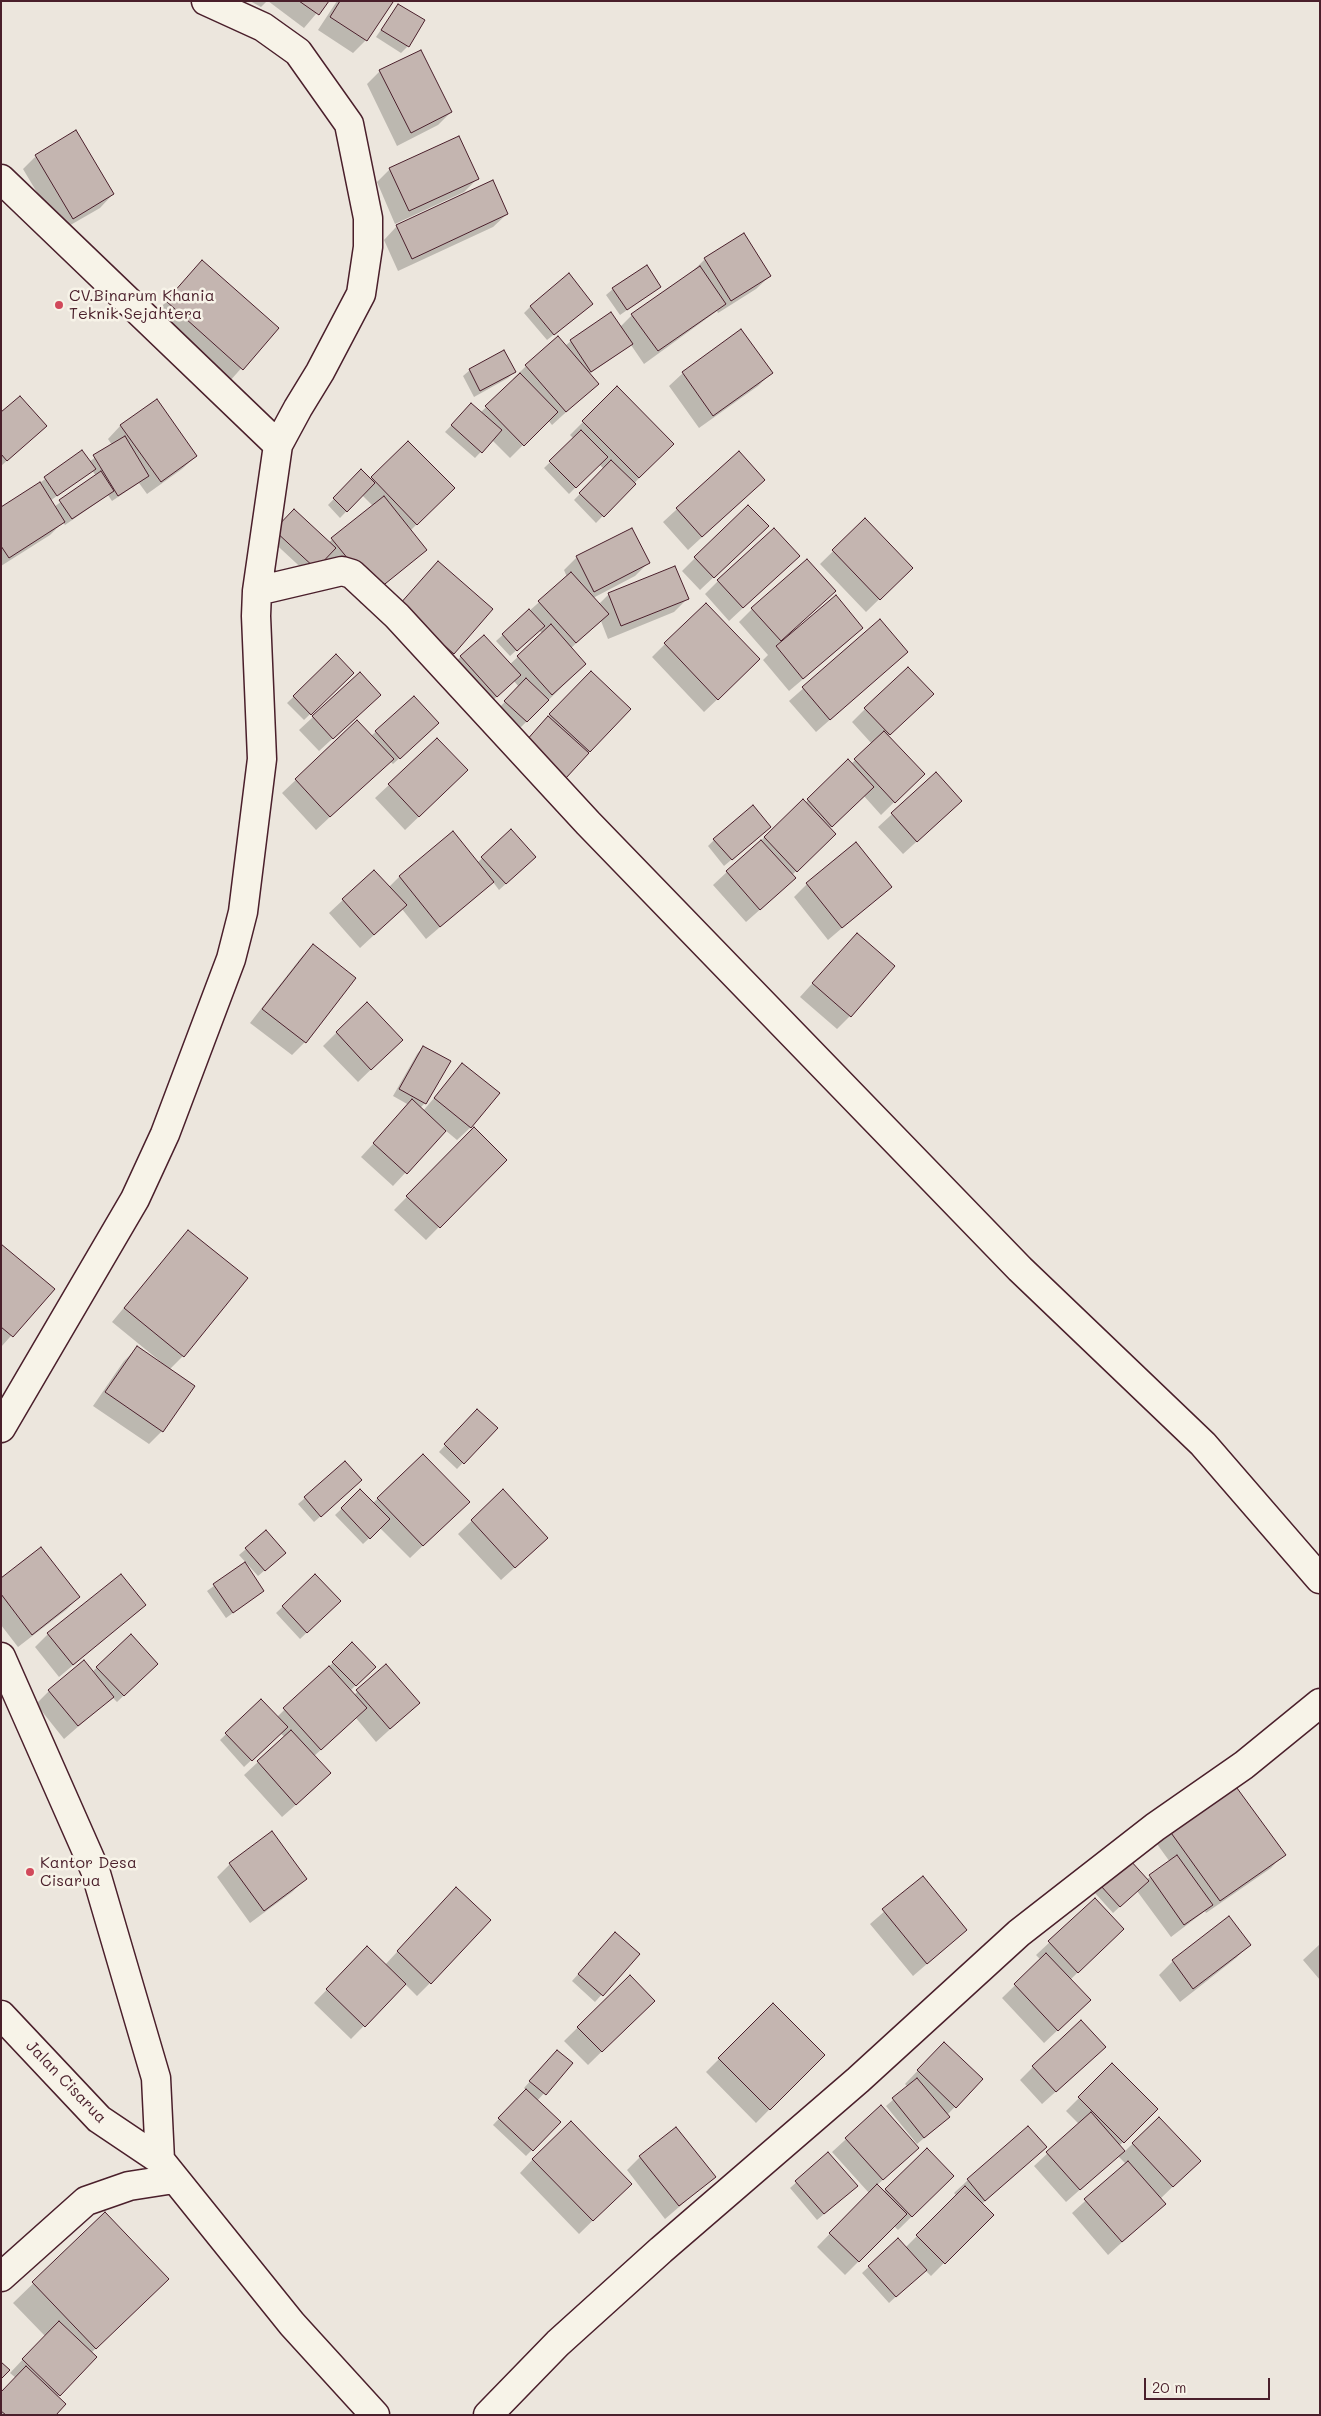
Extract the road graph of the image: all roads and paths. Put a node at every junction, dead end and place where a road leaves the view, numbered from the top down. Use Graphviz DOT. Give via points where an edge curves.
graph roads {
  1 [pos="206,1"];
  2 [pos="1,180"];
  3 [pos="278,445"];
  4 [pos="257,591"];
  5 [pos="1,1428"];
  6 [pos="1320,1579"];
  7 [pos="1,1658"];
  8 [pos="1320,1702"];
  9 [pos="1,2015"];
  10 [pos="167,2170"];
  11 [pos="1,2277"];
  12 [pos="375,2415"];
  13 [pos="488,2415"];
  1 -- 3 [label="street" via="263,27 298,52 349,124 368,218 368,246 361,294"];
  2 -- 3 [label="street"];
  3 -- 4 [label="street"];
  4 -- 5 [label="street" via="262,759 244,912 231,959 165,1134 135,1199"];
  4 -- 6 [label="street" via="342,571 352,574 397,616 588,823 1020,1269 1203,1444"];
  7 -- 10 [label="street" via="95,1870 156,2078"];
  8 -- 13 [label="street" via="1244,1765 1155,1827 1019,1933 858,2080 558,2343"];
  9 -- 10 [label="street, Jalan Cisarua" via="99,2119"];
  10 -- 11 [label="street" via="86,2201"];
  10 -- 12 [label="street, Jalan Cisarua" via="292,2324"];
}
